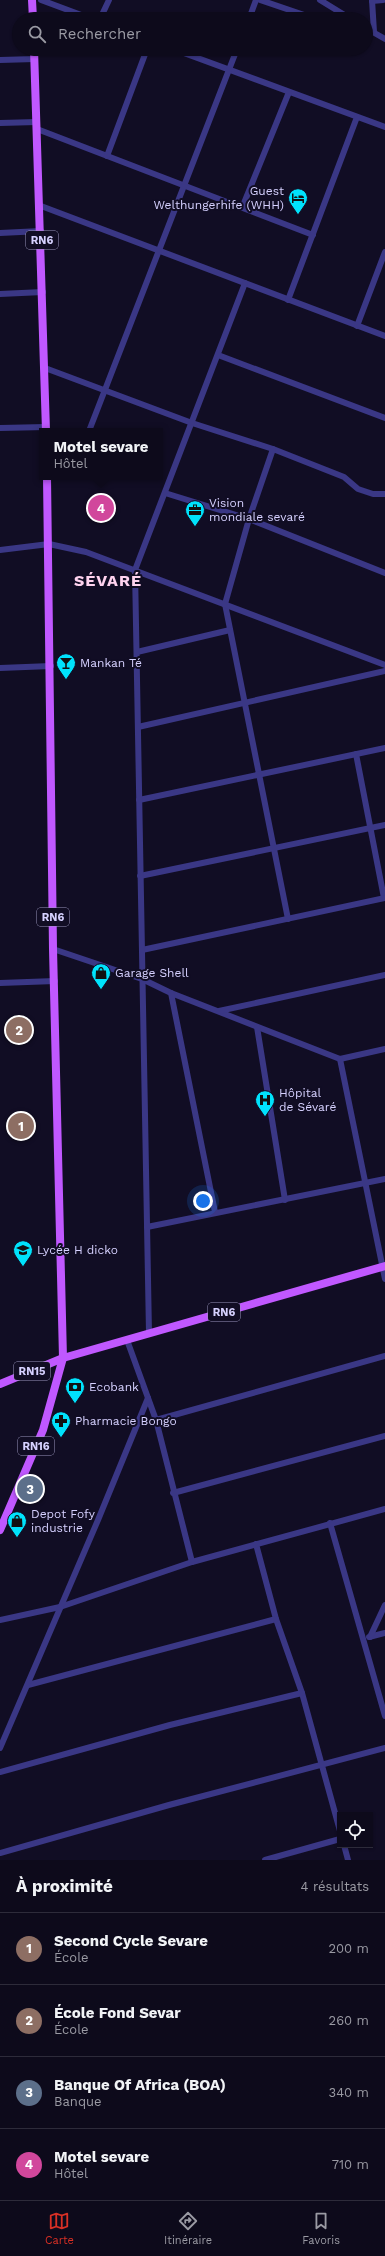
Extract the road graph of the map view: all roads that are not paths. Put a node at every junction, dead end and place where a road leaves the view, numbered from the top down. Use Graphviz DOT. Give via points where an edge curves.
graph roads {
  1 [pos="32,0"];
  2 [pos="41,0"];
  3 [pos="109,0"];
  4 [pos="256,0"];
  5 [pos="260,0"];
  6 [pos="320,0"];
  7 [pos="372,0"];
  8 [pos="383,0"];
  9 [pos="33,12"];
  10 [pos="73,12"];
  11 [pos="103,12"];
  12 [pos="252,12"];
  13 [pos="295,12"];
  14 [pos="340,12"];
  15 [pos="373,12"];
  16 [pos="373,16"];
  17 [pos="374,32"];
  18 [pos="385,39"];
  19 [pos="35,56"];
  20 [pos="144,56"];
  21 [pos="192,56"];
  22 [pos="235,56"];
  23 [pos="35,59"];
  24 [pos="0,60"];
  25 [pos="229,70"];
  26 [pos="288,92"];
  27 [pos="358,117"];
  28 [pos="0,123"];
  29 [pos="37,126"];
  30 [pos="385,127"];
  31 [pos="107,156"];
  32 [pos="184,186"];
  33 [pos="41,206"];
  34 [pos="242,208"];
  35 [pos="41,231"];
  36 [pos="0,233"];
  37 [pos="313,235"];
  38 [pos="159,251"];
  39 [pos="385,252"];
  40 [pos="383,264"];
  41 [pos="245,284"];
  42 [pos="43,292"];
  43 [pos="0,294"];
  44 [pos="288,300"];
  45 [pos="357,326"];
  46 [pos="385,336"];
  47 [pos="218,355"];
  48 [pos="45,368"];
  49 [pos="105,390"];
  50 [pos="385,418"];
  51 [pos="192,423"];
  52 [pos="0,428"];
  53 [pos="46,428"];
  54 [pos="90,428"];
  55 [pos="39,429"];
  56 [pos="273,449"];
  57 [pos="47,480"];
  58 [pos="165,493"];
  59 [pos="385,494"];
  60 [pos="249,519"];
  61 [pos="49,544"];
  62 [pos="0,550"];
  63 [pos="135,570"];
  64 [pos="385,573"];
  65 [pos="225,604"];
  66 [pos="230,630"];
  67 [pos="137,652"];
  68 [pos="385,665"];
  69 [pos="51,666"];
  70 [pos="0,668"];
  71 [pos="385,670"];
  72 [pos="245,703"];
  73 [pos="138,727"];
  74 [pos="385,748"];
  75 [pos="356,754"];
  76 [pos="259,775"];
  77 [pos="139,800"];
  78 [pos="385,825"];
  79 [pos="370,828"];
  80 [pos="274,848"];
  81 [pos="140,876"];
  82 [pos="385,898"];
  83 [pos="288,919"];
  84 [pos="53,949"];
  85 [pos="142,950"];
  86 [pos="385,975"];
  87 [pos="142,979"];
  88 [pos="55,981"];
  89 [pos="0,983"];
  90 [pos="171,993"];
  91 [pos="218,1011"];
  92 [pos="257,1027"];
  93 [pos="385,1049"];
  94 [pos="340,1059"];
  95 [pos="385,1180"];
  96 [pos="365,1184"];
  97 [pos="285,1200"];
  98 [pos="216,1212"];
  99 [pos="147,1227"];
  100 [pos="383,1266"];
  101 [pos="385,1279"];
  102 [pos="149,1333"];
  103 [pos="127,1340"];
  104 [pos="385,1356"];
  105 [pos="63,1358"];
  106 [pos="0,1384"];
  107 [pos="148,1398"];
  108 [pos="156,1420"];
  109 [pos="385,1436"];
  110 [pos="173,1493"];
  111 [pos="385,1509"];
  112 [pos="330,1523"];
  113 [pos="0,1530"];
  114 [pos="256,1544"];
  115 [pos="192,1562"];
  116 [pos="385,1605"];
  117 [pos="60,1607"];
  118 [pos="276,1619"];
  119 [pos="0,1620"];
  120 [pos="385,1633"];
  121 [pos="367,1638"];
  122 [pos="28,1685"];
  123 [pos="302,1693"];
  124 [pos="385,1715"];
  125 [pos="0,1748"];
  126 [pos="385,1748"];
  127 [pos="322,1765"];
  128 [pos="0,1772"];
  129 [pos="337,1820"];
  130 [pos="337,1840"];
  131 [pos="345,1848"];
  132 [pos="0,1853"];
  133 [pos="265,1860"];
  134 [pos="348,1860"];
  1 -- 9 [label="main road"];
  2 -- 10 [label="street"];
  3 -- 11 [label="street"];
  4 -- 12 [label="street"];
  5 -- 13 [label="street"];
  6 -- 14 [label="street"];
  7 -- 8 [label="street"];
  7 -- 15 [label="street"];
  16 -- 17 [label="street"];
  17 -- 18 [label="street"];
  19 -- 23 [label="main road, RN6"];
  20 -- 31 [label="street"];
  21 -- 25 [label="street"];
  22 -- 25 [label="street"];
  23 -- 24 [label="street"];
  23 -- 29 [label="main road, RN6"];
  25 -- 26 [label="street"];
  25 -- 32 [label="street"];
  26 -- 27 [label="street"];
  26 -- 34 [label="street"];
  27 -- 30 [label="street"];
  27 -- 37 [label="street"];
  28 -- 29 [label="street"];
  29 -- 31 [label="street"];
  29 -- 33 [label="main road, RN6"];
  31 -- 32 [label="street"];
  32 -- 34 [label="street"];
  32 -- 38 [label="street"];
  33 -- 35 [label="main road, RN6"];
  33 -- 38 [label="street"];
  34 -- 37 [label="street"];
  35 -- 36 [label="street"];
  35 -- 42 [label="main road, RN6"];
  37 -- 44 [label="street"];
  38 -- 41 [label="street"];
  38 -- 49 [label="street"];
  39 -- 40 [label="street"];
  40 -- 45 [label="street"];
  41 -- 44 [label="street"];
  41 -- 47 [label="street"];
  42 -- 43 [label="street"];
  42 -- 48 [label="main road, RN6"];
  44 -- 45 [label="street"];
  45 -- 46 [label="street"];
  47 -- 50 [label="street"];
  47 -- 51 [label="street"];
  48 -- 49 [label="street"];
  48 -- 53 [label="main road, RN6"];
  49 -- 51 [label="street"];
  49 -- 54 [label="street"];
  51 -- 56 [label="street"];
  51 -- 58 [label="street"];
  52 -- 55 [label="street"];
  56 -- 59 [label="street" via="344,477 358,489 374,494"];
  56 -- 60 [label="street"];
  57 -- 61 [label="main road, RN6"];
  58 -- 60 [label="street"];
  58 -- 63 [label="street"];
  60 -- 64 [label="street"];
  60 -- 65 [label="street"];
  61 -- 62 [label="street"];
  61 -- 63 [label="street" via="86,552"];
  61 -- 69 [label="main road, RN6"];
  63 -- 65 [label="street"];
  63 -- 67 [label="street"];
  65 -- 66 [label="street"];
  65 -- 68 [label="street"];
  66 -- 67 [label="street"];
  66 -- 72 [label="street"];
  67 -- 73 [label="street"];
  69 -- 70 [label="street"];
  69 -- 84 [label="main road, RN6"];
  71 -- 72 [label="street"];
  72 -- 73 [label="street"];
  72 -- 76 [label="street"];
  73 -- 77 [label="street"];
  74 -- 75 [label="street"];
  75 -- 76 [label="street"];
  75 -- 79 [label="street"];
  76 -- 77 [label="street"];
  76 -- 80 [label="street"];
  77 -- 81 [label="street"];
  78 -- 79 [label="street"];
  79 -- 80 [label="street"];
  79 -- 82 [label="street"];
  80 -- 81 [label="street"];
  80 -- 83 [label="street"];
  81 -- 85 [label="street"];
  82 -- 83 [label="street"];
  83 -- 85 [label="street"];
  84 -- 87 [label="street"];
  84 -- 88 [label="main road, RN6"];
  85 -- 87 [label="street"];
  86 -- 91 [label="street"];
  87 -- 90 [label="street"];
  87 -- 99 [label="street"];
  88 -- 89 [label="street"];
  88 -- 105 [label="main road, RN6"];
  90 -- 91 [label="street"];
  90 -- 98 [label="street"];
  91 -- 92 [label="street"];
  92 -- 94 [label="street"];
  92 -- 97 [label="street"];
  93 -- 94 [label="street"];
  94 -- 96 [label="street"];
  95 -- 96 [label="street"];
  96 -- 97 [label="street"];
  96 -- 100 [label="street"];
  97 -- 98 [label="street"];
  98 -- 99 [label="street"];
  99 -- 102 [label="street"];
  100 -- 101 [label="street"];
  100 -- 102 [label="main road, RN6"];
  102 -- 103 [label="main road, RN6"];
  103 -- 105 [label="main road, RN6"];
  103 -- 107 [label="street"];
  104 -- 108 [label="street"];
  105 -- 106 [label="main road, RN15"];
  105 -- 113 [label="main road, RN16" via="43,1430"];
  107 -- 108 [label="street"];
  107 -- 117 [label="street"];
  108 -- 110 [label="street"];
  109 -- 110 [label="street"];
  110 -- 115 [label="street"];
  111 -- 112 [label="street"];
  112 -- 114 [label="street"];
  112 -- 121 [label="street"];
  114 -- 115 [label="street"];
  114 -- 118 [label="street"];
  115 -- 117 [label="street"];
  116 -- 121 [label="street"];
  117 -- 119 [label="street"];
  117 -- 122 [label="street"];
  118 -- 122 [label="street"];
  118 -- 123 [label="street"];
  120 -- 121 [label="street"];
  121 -- 124 [label="street"];
  122 -- 125 [label="street"];
  123 -- 127 [label="street"];
  123 -- 128 [label="street" via="170,1725"];
  126 -- 127 [label="street"];
  127 -- 129 [label="street"];
  127 -- 132 [label="street"];
  130 -- 133 [label="street"];
  131 -- 134 [label="street"];
}
